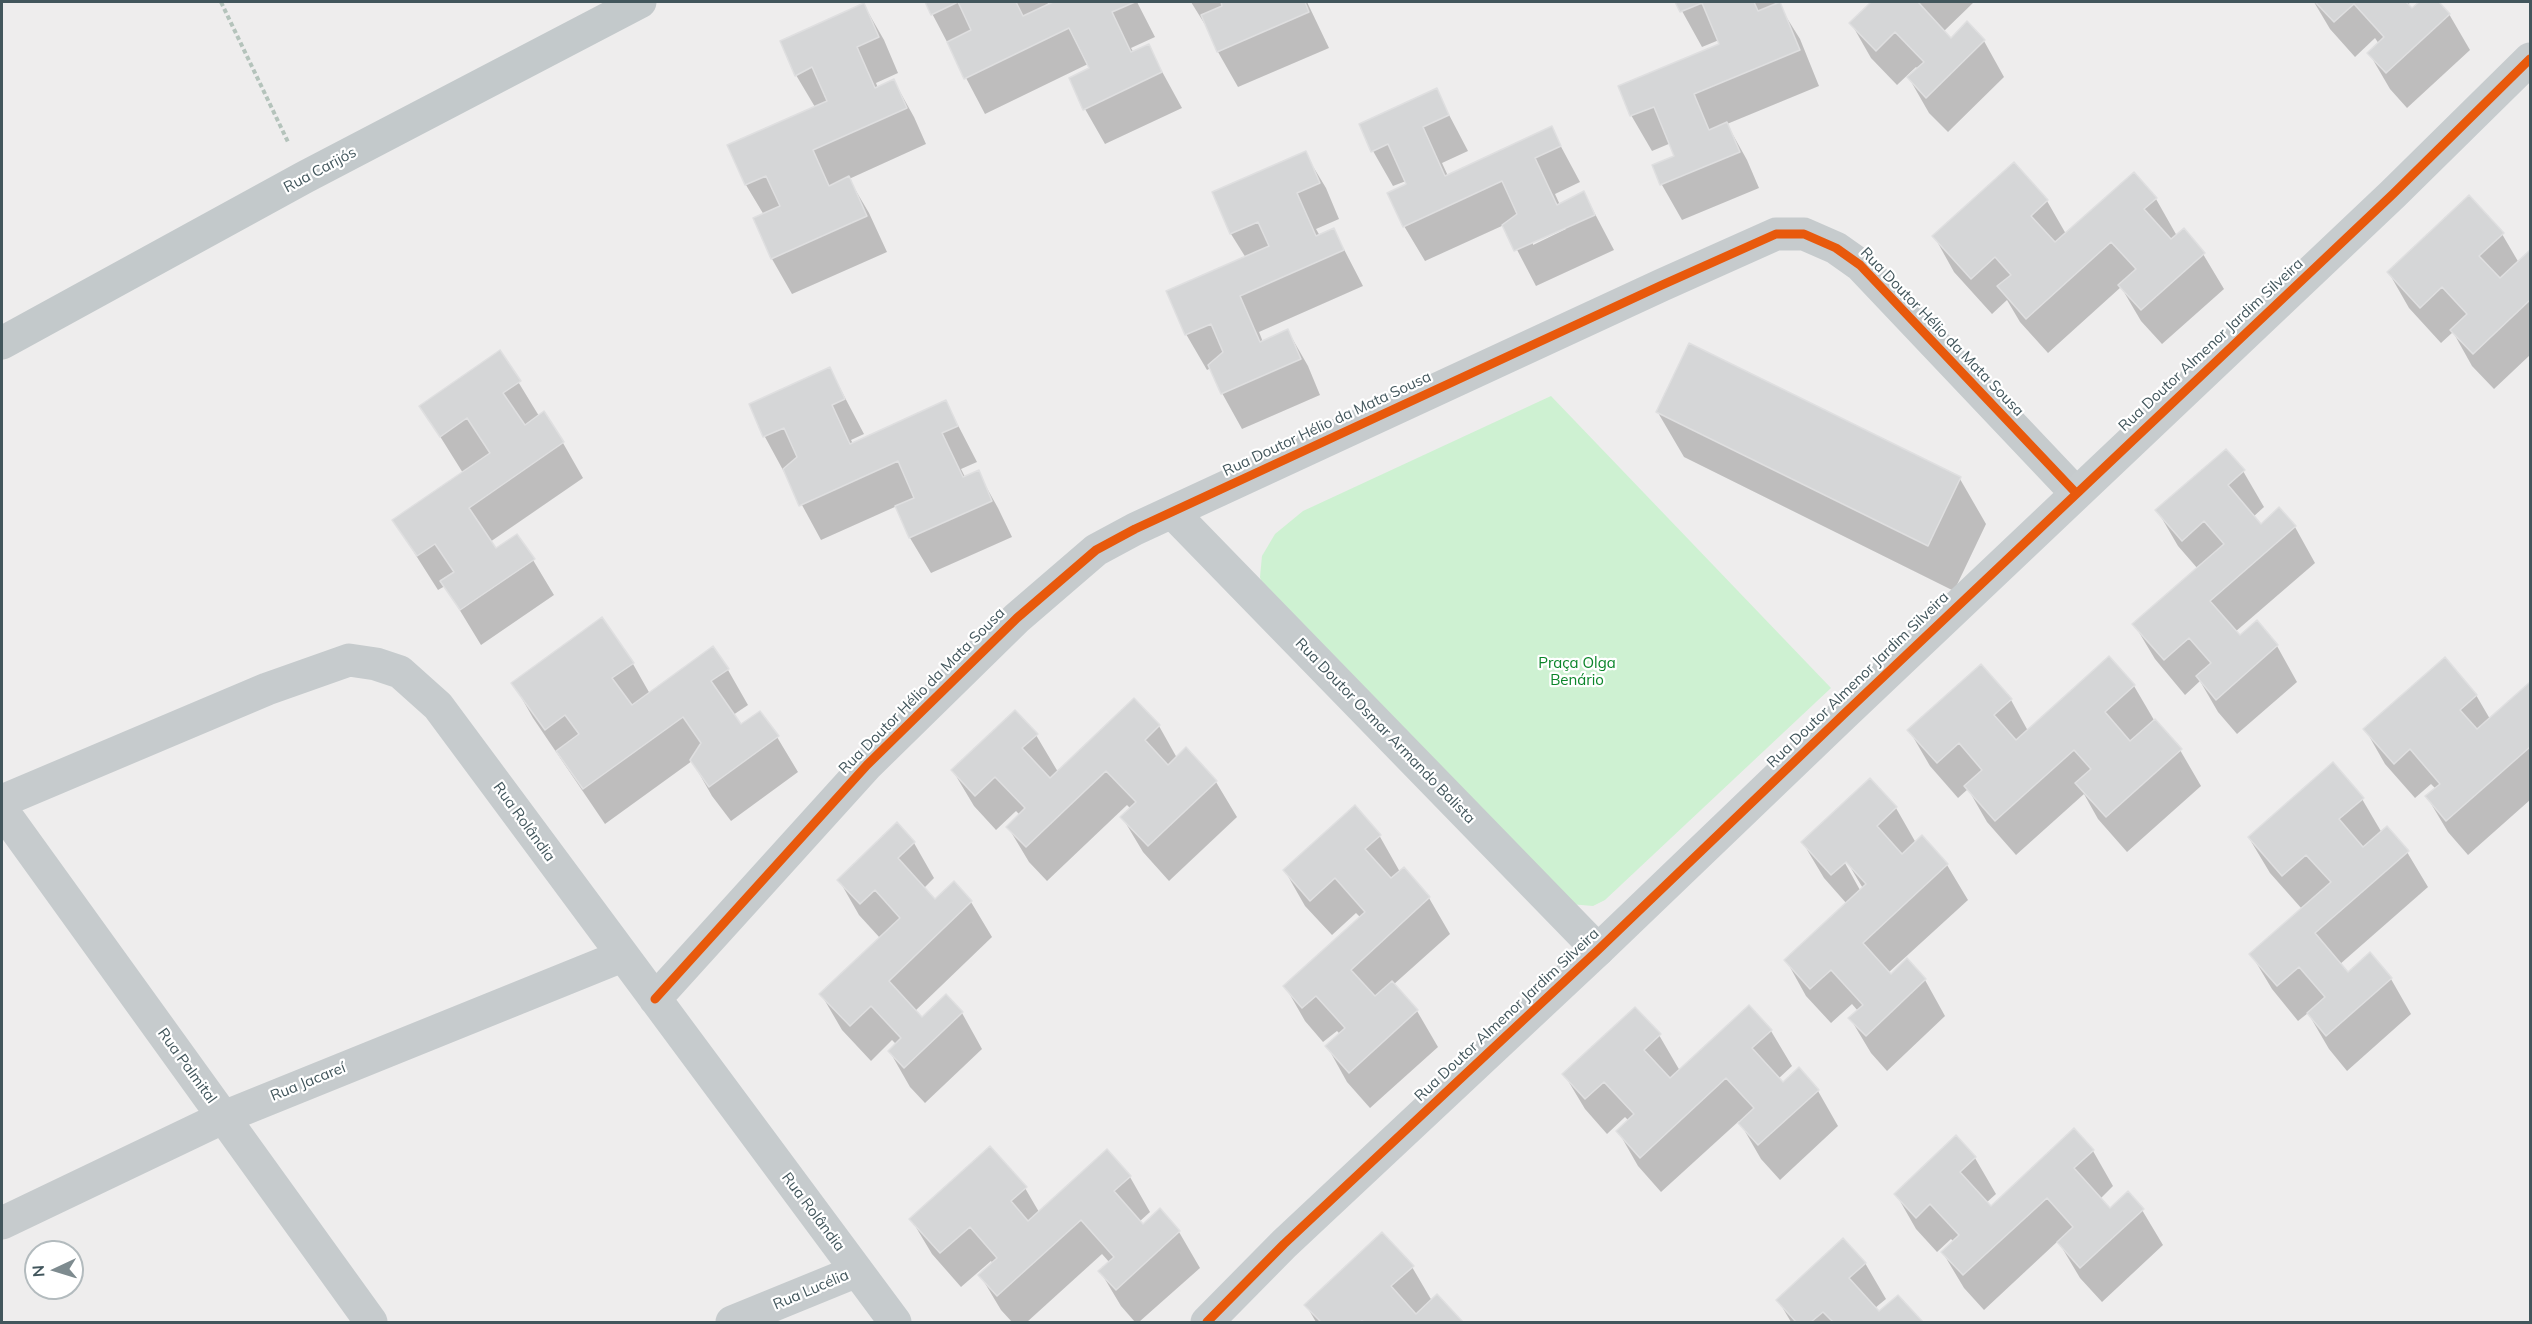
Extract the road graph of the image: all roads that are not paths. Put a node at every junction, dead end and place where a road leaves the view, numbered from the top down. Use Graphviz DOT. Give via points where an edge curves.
graph roads {
  1 [pos="640,2"];
  2 [pos="2530,59"];
  3 [pos="2,343"];
  4 [pos="2076,493"];
  5 [pos="1172,512"];
  6 [pos="2,801"];
  7 [pos="2,810"];
  8 [pos="1598,950"];
  9 [pos="621,956"];
  10 [pos="655,999"];
  11 [pos="224,1117"];
  12 [pos="2,1223"];
  13 [pos="856,1270"];
  14 [pos="371,1323"];
  15 [pos="732,1323"];
  16 [pos="895,1323"];
  17 [pos="1207,1323"];
  1 -- 3 [label="main road, Rua Carijós" via="305,177"];
  2 -- 4 [label="street, Rua Doutor Almenor Jardim Silveira"];
  4 -- 5 [label="street, Rua Doutor Hélio da Mata Sousa" via="1860,265 1836,248 1804,234 1776,234"];
  4 -- 8 [label="street, Rua Doutor Almenor Jardim Silveira"];
  5 -- 8 [label="street, Rua Doutor Osmar Armando Balista"];
  5 -- 10 [label="street, Rua Doutor Hélio da Mata Sousa" via="1096,550 1017,618 867,765"];
  6 -- 9 [label="street, Rua Rolândia" via="267,689 349,660 376,664 400,672 438,706"];
  7 -- 11 [label="street, Rua Palmital"];
  8 -- 17 [label="street, Rua Doutor Almenor Jardim Silveira" via="1284,1244"];
  9 -- 10 [label="street, Rua Rolândia"];
  9 -- 11 [label="street, Rua Jacareí"];
  10 -- 13 [label="street, Rua Rolândia"];
  11 -- 12 [label="street, Rua Jacareí"];
  11 -- 14 [label="street, Rua Palmital"];
  13 -- 15 [label="street, Rua Lucélia"];
  13 -- 16 [label="street, Rua Rolândia"];
}
